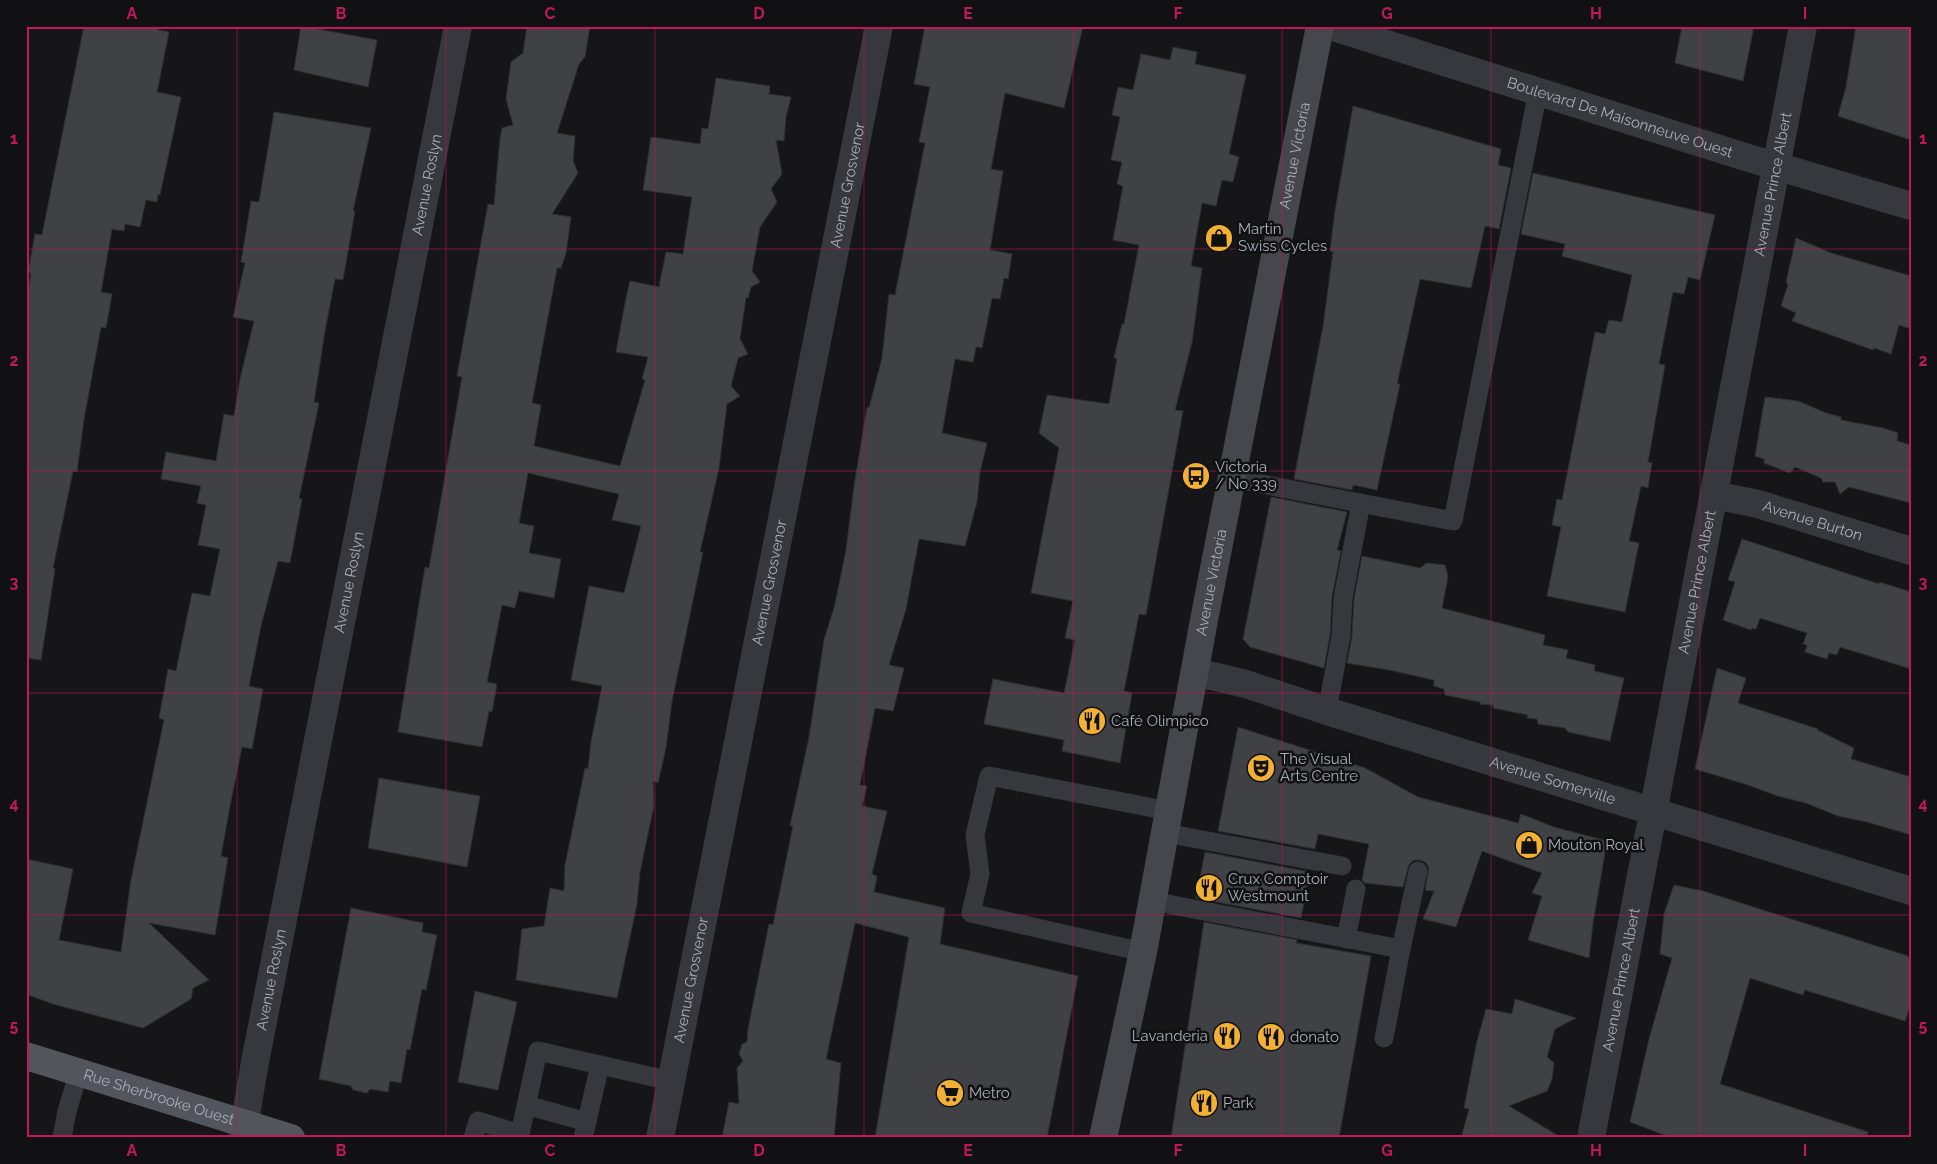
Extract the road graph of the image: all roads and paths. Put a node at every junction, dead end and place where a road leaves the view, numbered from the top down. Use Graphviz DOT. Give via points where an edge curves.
graph roads {
  1 [pos="458,26"];
  2 [pos="880,26"];
  3 [pos="1320,26"];
  4 [pos="1330,26"];
  5 [pos="1803,26"];
  6 [pos="1538,91"];
  7 [pos="1776,166"];
  8 [pos="1911,206"];
  9 [pos="1232,478"];
  10 [pos="1714,494"];
  11 [pos="1361,503"];
  12 [pos="1911,550"];
  13 [pos="1195,672"];
  14 [pos="1327,711"];
  15 [pos="1652,811"];
  16 [pos="1167,822"];
  17 [pos="1342,866"];
  18 [pos="1418,871"];
  19 [pos="1356,889"];
  20 [pos="1911,891"];
  21 [pos="1152,901"];
  22 [pos="1346,939"];
  23 [pos="1401,949"];
  24 [pos="1142,952"];
  25 [pos="1384,1038"];
  26 [pos="26,1056"];
  27 [pos="600,1065"];
  28 [pos="79,1072"];
  29 [pos="671,1081"];
  30 [pos="526,1105"];
  31 [pos="243,1130"];
  32 [pos="585,1130"];
  33 [pos="526,1136"];
  34 [pos="62,1138"];
  35 [pos="291,1138"];
  36 [pos="473,1138"];
  37 [pos="660,1138"];
  38 [pos="1103,1138"];
  39 [pos="1591,1138"];
  1 -- 31 [label="street, Avenue Roslyn"];
  2 -- 29 [label="street, Avenue Grosvenor"];
  3 -- 9 [label="street, Avenue Victoria"];
  4 -- 6 [label="street, Boulevard De Maisonneuve Ouest"];
  5 -- 7 [label="street, Avenue Prince Albert"];
  6 -- 7 [label="street, Boulevard De Maisonneuve Ouest"];
  6 -- 11 [label="lane" via="1453,521"];
  7 -- 8 [label="street, Boulevard De Maisonneuve Ouest"];
  7 -- 10 [label="street, Avenue Prince Albert"];
  9 -- 11 [label="lane"];
  9 -- 13 [label="street, Avenue Victoria"];
  10 -- 12 [label="street, Avenue Burton"];
  10 -- 15 [label="street, Avenue Prince Albert"];
  11 -- 14 [label="lane"];
  13 -- 14 [label="street, Avenue Somerville" via="1246,684"];
  13 -- 16 [label="street, Avenue Victoria"];
  14 -- 15 [label="street, Avenue Somerville"];
  15 -- 20 [label="street, Avenue Somerville"];
  15 -- 39 [label="street, Avenue Prince Albert"];
  16 -- 17 [label="lane"];
  16 -- 21 [label="street, Avenue Victoria"];
  16 -- 24 [label="lane" via="989,776 975,835 980,874 971,914"];
  18 -- 23 [label="lane"];
  19 -- 22 [label="lane"];
  21 -- 22 [label="lane"];
  21 -- 24 [label="street, Avenue Victoria"];
  22 -- 23 [label="lane"];
  23 -- 25 [label="lane"];
  24 -- 38 [label="street, Avenue Victoria"];
  26 -- 28 [label="main road, Rue Sherbrooke Ouest"];
  27 -- 29 [label="lane"];
  27 -- 30 [label="lane" via="538,1051"];
  27 -- 32 [label="lane"];
  28 -- 31 [label="main road, Rue Sherbrooke Ouest"];
  28 -- 34 [label="lane"];
  29 -- 37 [label="street, Avenue Grosvenor"];
  30 -- 32 [label="lane"];
  30 -- 33 [label="lane"];
  31 -- 35 [label="main road, Rue Sherbrooke Ouest"];
  33 -- 36 [label="lane" via="478,1121"];
}
